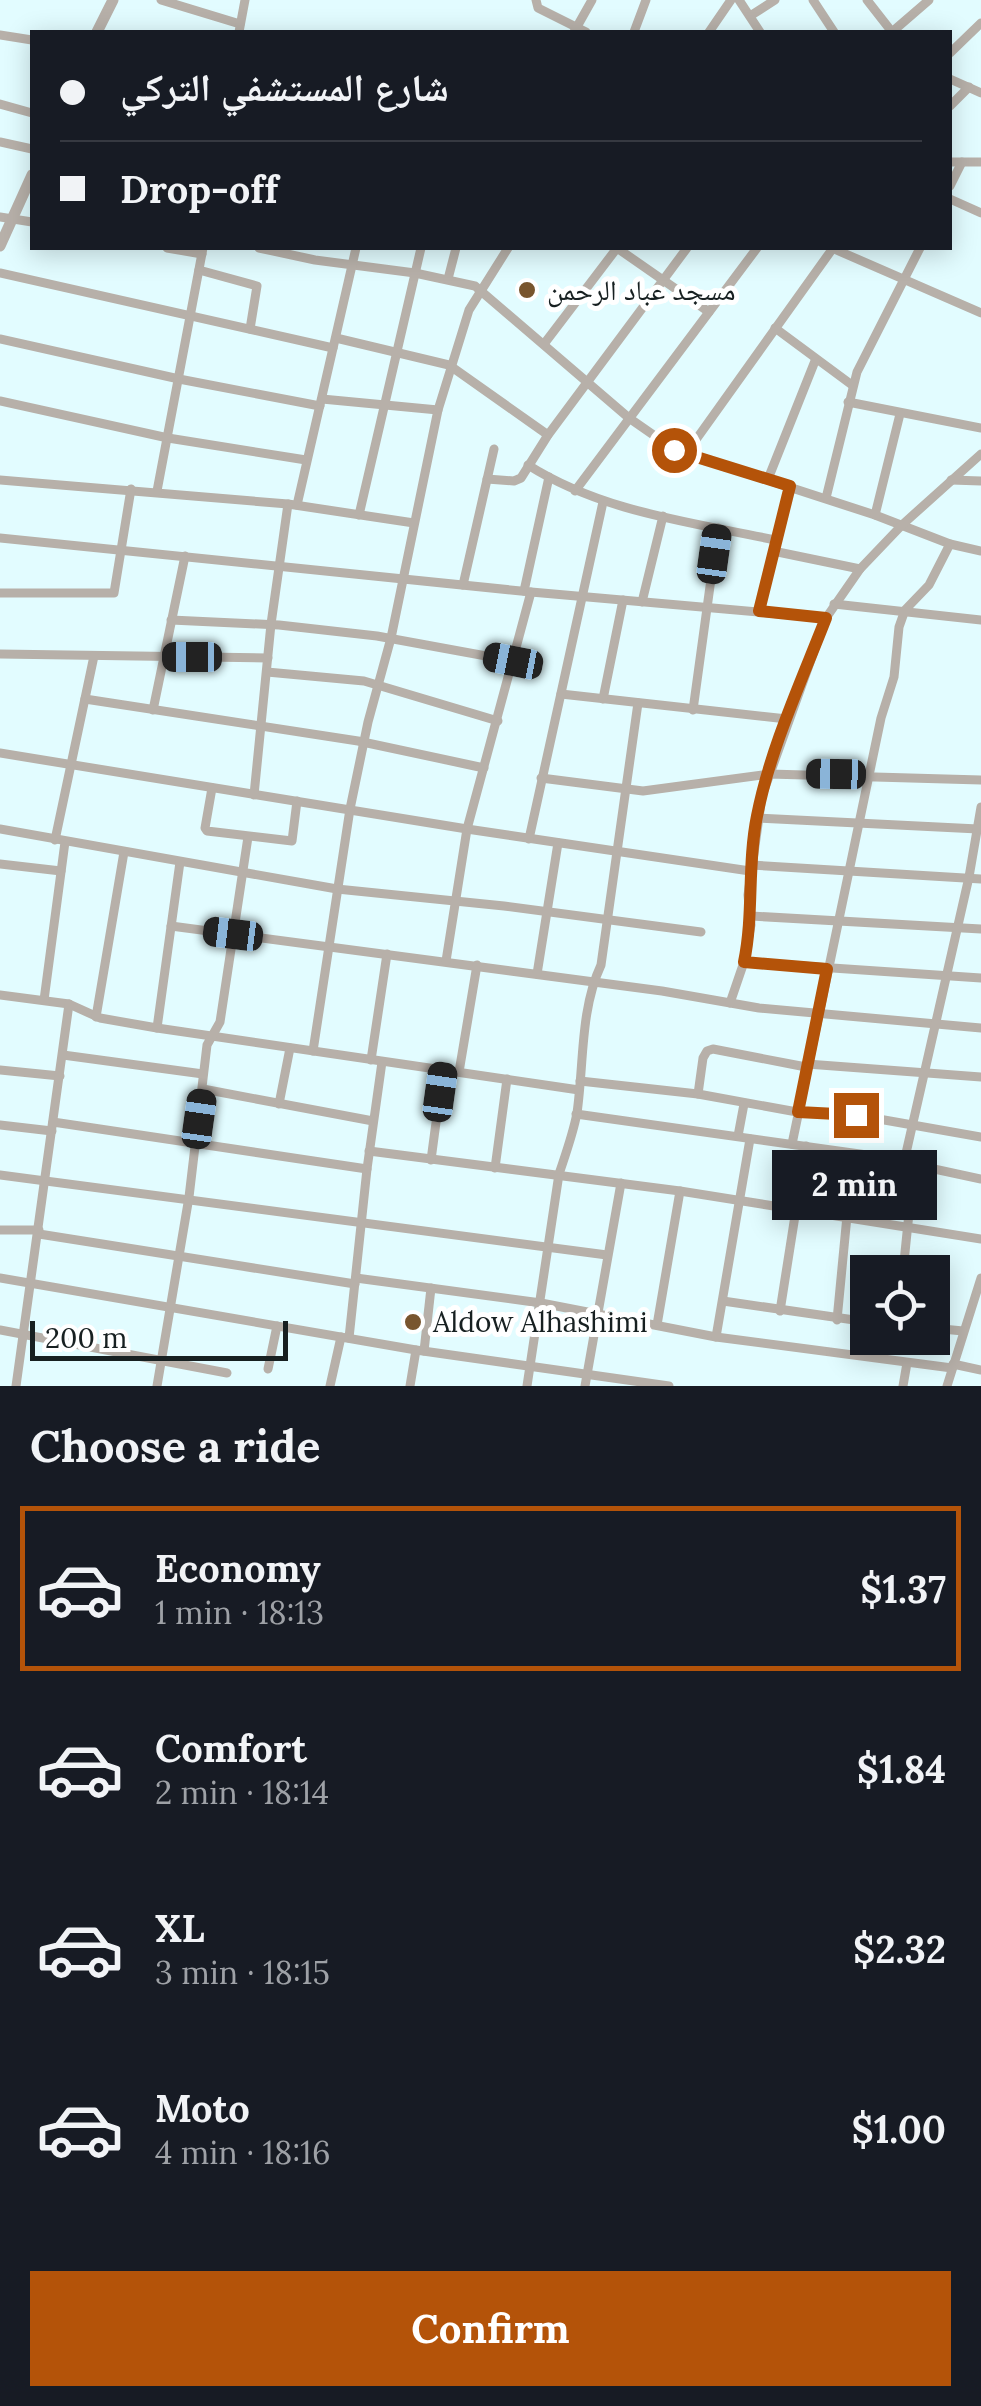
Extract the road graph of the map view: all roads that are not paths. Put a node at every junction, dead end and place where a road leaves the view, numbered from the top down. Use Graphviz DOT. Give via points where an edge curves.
graph roads {
  1 [pos="113,0"];
  2 [pos="162,0"];
  3 [pos="245,0"];
  4 [pos="536,0"];
  5 [pos="592,0"];
  6 [pos="646,0"];
  7 [pos="735,0"];
  8 [pos="775,0"];
  9 [pos="813,0"];
  10 [pos="867,0"];
  11 [pos="929,0"];
  12 [pos="750,16"];
  13 [pos="981,23"];
  14 [pos="240,28"];
  15 [pos="99,30"];
  16 [pos="580,30"];
  17 [pos="635,30"];
  18 [pos="711,30"];
  19 [pos="759,30"];
  20 [pos="833,30"];
  21 [pos="890,30"];
  22 [pos="894,30"];
  23 [pos="0,35"];
  24 [pos="30,40"];
  25 [pos="952,51"];
  26 [pos="952,80"];
  27 [pos="968,88"];
  28 [pos="981,93"];
  29 [pos="0,104"];
  30 [pos="952,104"];
  31 [pos="30,112"];
  32 [pos="0,142"];
  33 [pos="30,149"];
  34 [pos="952,162"];
  35 [pos="962,162"];
  36 [pos="981,162"];
  37 [pos="30,177"];
  38 [pos="952,182"];
  39 [pos="952,200"];
  40 [pos="981,213"];
  41 [pos="6,218"];
  42 [pos="0,246"];
  43 [pos="269,250"];
  44 [pos="356,250"];
  45 [pos="421,250"];
  46 [pos="455,250"];
  47 [pos="507,250"];
  48 [pos="615,250"];
  49 [pos="620,250"];
  50 [pos="687,250"];
  51 [pos="756,250"];
  52 [pos="832,250"];
  53 [pos="837,250"];
  54 [pos="919,250"];
  55 [pos="203,251"];
  56 [pos="352,266"];
  57 [pos="199,270"];
  58 [pos="0,273"];
  59 [pos="415,273"];
  60 [pos="448,279"];
  61 [pos="665,280"];
  62 [pos="904,280"];
  63 [pos="481,290"];
  64 [pos="709,312"];
  65 [pos="981,313"];
  66 [pos="190,316"];
  67 [pos="775,328"];
  68 [pos="250,330"];
  69 [pos="0,339"];
  70 [pos="334,343"];
  71 [pos="544,344"];
  72 [pos="395,352"];
  73 [pos="814,360"];
  74 [pos="450,365"];
  75 [pos="179,380"];
  76 [pos="587,383"];
  77 [pos="852,386"];
  78 [pos="0,401"];
  79 [pos="321,402"];
  80 [pos="848,402"];
  81 [pos="382,404"];
  82 [pos="438,410"];
  83 [pos="900,414"];
  84 [pos="629,418"];
  85 [pos="981,428"];
  86 [pos="548,435"];
  87 [pos="168,438"];
  88 [pos="494,449"];
  89 [pos="981,454"];
  90 [pos="685,455"];
  91 [pos="306,460"];
  92 [pos="528,464"];
  93 [pos="487,478"];
  94 [pos="549,478"];
  95 [pos="768,479"];
  96 [pos="0,480"];
  97 [pos="951,480"];
  98 [pos="981,480"];
  99 [pos="790,486"];
  100 [pos="131,489"];
  101 [pos="157,491"];
  102 [pos="574,491"];
  103 [pos="826,498"];
  104 [pos="603,502"];
  105 [pos="292,505"];
  106 [pos="359,514"];
  107 [pos="875,515"];
  108 [pos="663,516"];
  109 [pos="414,523"];
  110 [pos="902,525"];
  111 [pos="718,528"];
  112 [pos="0,538"];
  113 [pos="775,540"];
  114 [pos="950,544"];
  115 [pos="981,550"];
  116 [pos="123,551"];
  117 [pos="773,551"];
  118 [pos="184,556"];
  119 [pos="280,566"];
  120 [pos="860,570"];
  121 [pos="403,580"];
  122 [pos="463,586"];
  123 [pos="528,592"];
  124 [pos="0,594"];
  125 [pos="583,596"];
  126 [pos="623,600"];
  127 [pos="642,602"];
  128 [pos="834,604"];
  129 [pos="707,607"];
  130 [pos="905,610"];
  131 [pos="759,611"];
  132 [pos="826,618"];
  133 [pos="171,620"];
  134 [pos="981,620"];
  135 [pos="271,624"];
  136 [pos="391,638"];
  137 [pos="0,654"];
  138 [pos="94,656"];
  139 [pos="163,657"];
  140 [pos="268,658"];
  141 [pos="513,661"];
  142 [pos="267,672"];
  143 [pos="379,686"];
  144 [pos="561,694"];
  145 [pos="85,699"];
  146 [pos="603,699"];
  147 [pos="638,703"];
  148 [pos="154,710"];
  149 [pos="693,710"];
  150 [pos="787,719"];
  151 [pos="498,721"];
  152 [pos="263,727"];
  153 [pos="365,742"];
  154 [pos="0,753"];
  155 [pos="69,764"];
  156 [pos="484,768"];
  157 [pos="770,774"];
  158 [pos="869,775"];
  159 [pos="541,778"];
  160 [pos="981,780"];
  161 [pos="212,788"];
  162 [pos="625,790"];
  163 [pos="254,795"];
  164 [pos="296,801"];
  165 [pos="981,806"];
  166 [pos="350,809"];
  167 [pos="756,818"];
  168 [pos="858,825"];
  169 [pos="0,829"];
  170 [pos="467,829"];
  171 [pos="979,829"];
  172 [pos="248,837"];
  173 [pos="528,839"];
  174 [pos="60,841"];
  175 [pos="558,843"];
  176 [pos="124,852"];
  177 [pos="617,852"];
  178 [pos="180,862"];
  179 [pos="0,864"];
  180 [pos="751,868"];
  181 [pos="62,870"];
  182 [pos="848,873"];
  183 [pos="242,874"];
  184 [pos="969,877"];
  185 [pos="981,878"];
  186 [pos="337,889"];
  187 [pos="457,900"];
  188 [pos="547,911"];
  189 [pos="751,916"];
  190 [pos="837,920"];
  191 [pos="608,921"];
  192 [pos="171,926"];
  193 [pos="958,927"];
  194 [pos="981,929"];
  195 [pos="700,932"];
  196 [pos="233,934"];
  197 [pos="329,946"];
  198 [pos="387,954"];
  199 [pos="446,962"];
  200 [pos="744,962"];
  201 [pos="477,966"];
  202 [pos="827,969"];
  203 [pos="536,974"];
  204 [pos="946,974"];
  205 [pos="981,978"];
  206 [pos="592,981"];
  207 [pos="0,995"];
  208 [pos="44,1000"];
  209 [pos="730,1003"];
  210 [pos="69,1004"];
  211 [pos="820,1014"];
  212 [pos="96,1017"];
  213 [pos="935,1025"];
  214 [pos="157,1028"];
  215 [pos="981,1028"];
  216 [pos="210,1036"];
  217 [pos="290,1048"];
  218 [pos="313,1051"];
  219 [pos="63,1055"];
  220 [pos="371,1060"];
  221 [pos="382,1062"];
  222 [pos="806,1065"];
  223 [pos="0,1070"];
  224 [pos="443,1070"];
  225 [pos="460,1072"];
  226 [pos="203,1074"];
  227 [pos="924,1074"];
  228 [pos="60,1076"];
  229 [pos="981,1076"];
  230 [pos="507,1079"];
  231 [pos="580,1085"];
  232 [pos="203,1089"];
  233 [pos="698,1094"];
  234 [pos="279,1104"];
  235 [pos="744,1104"];
  236 [pos="798,1112"];
  237 [pos="576,1114"];
  238 [pos="374,1121"];
  239 [pos="0,1125"];
  240 [pos="52,1126"];
  241 [pos="913,1126"];
  242 [pos="738,1136"];
  243 [pos="981,1138"];
  244 [pos="750,1139"];
  245 [pos="196,1143"];
  246 [pos="792,1144"];
  247 [pos="806,1146"];
  248 [pos="369,1151"];
  249 [pos="431,1160"];
  250 [pos="909,1163"];
  251 [pos="494,1168"];
  252 [pos="367,1169"];
  253 [pos="559,1174"];
  254 [pos="0,1175"];
  255 [pos="46,1179"];
  256 [pos="981,1180"];
  257 [pos="621,1183"];
  258 [pos="680,1190"];
  259 [pos="188,1198"];
  260 [pos="739,1201"];
  261 [pos="795,1208"];
  262 [pos="846,1216"];
  263 [pos="362,1222"];
  264 [pos="908,1226"];
  265 [pos="0,1230"];
  266 [pos="39,1232"];
  267 [pos="981,1240"];
  268 [pos="549,1248"];
  269 [pos="180,1255"];
  270 [pos="904,1255"];
  271 [pos="607,1256"];
  272 [pos="0,1278"];
  273 [pos="981,1278"];
  274 [pos="356,1281"];
  275 [pos="32,1284"];
  276 [pos="431,1288"];
  277 [pos="723,1302"];
  278 [pos="540,1303"];
  279 [pos="171,1309"];
  280 [pos="976,1309"];
  281 [pos="780,1311"];
  282 [pos="599,1314"];
  283 [pos="836,1320"];
  284 [pos="850,1321"];
  285 [pos="657,1325"];
  286 [pos="277,1326"];
  287 [pos="0,1330"];
  288 [pos="950,1330"];
  289 [pos="963,1331"];
  290 [pos="24,1334"];
  291 [pos="716,1337"];
  292 [pos="345,1338"];
  293 [pos="420,1351"];
  294 [pos="162,1362"];
  295 [pos="907,1363"];
  296 [pos="952,1366"];
  297 [pos="530,1367"];
  298 [pos="268,1370"];
  299 [pos="981,1370"];
  300 [pos="227,1373"];
  301 [pos="588,1374"];
  302 [pos="648,1384"];
  303 [pos="16,1386"];
  304 [pos="158,1386"];
  305 [pos="330,1386"];
  306 [pos="410,1386"];
  307 [pos="527,1386"];
  308 [pos="585,1386"];
  309 [pos="669,1386"];
  310 [pos="903,1386"];
  311 [pos="947,1386"];
  1 -- 15 [label="street"];
  2 -- 14 [label="street"];
  3 -- 14 [label="street"];
  4 -- 16 [label="street" via="538,8"];
  5 -- 16 [label="street"];
  6 -- 17 [label="street"];
  7 -- 12 [label="street"];
  7 -- 18 [label="street"];
  8 -- 12 [label="street"];
  9 -- 20 [label="street"];
  10 -- 21 [label="street"];
  11 -- 22 [label="street"];
  12 -- 19 [label="street"];
  13 -- 25 [label="street"];
  23 -- 24 [label="street"];
  26 -- 27 [label="street"];
  27 -- 28 [label="street"];
  27 -- 30 [label="street"];
  29 -- 31 [label="street"];
  32 -- 33 [label="street"];
  34 -- 35 [label="street"];
  35 -- 36 [label="street"];
  35 -- 38 [label="street"];
  37 -- 41 [label="street"];
  39 -- 40 [label="street"];
  41 -- 42 [label="street"];
  43 -- 56 [label="street"];
  44 -- 56 [label="street"];
  45 -- 59 [label="street"];
  46 -- 60 [label="street"];
  47 -- 63 [label="street"];
  48 -- 71 [label="street"];
  49 -- 61 [label="street"];
  50 -- 61 [label="street"];
  51 -- 64 [label="street"];
  52 -- 67 [label="street"];
  53 -- 62 [label="street"];
  54 -- 62 [label="street"];
  55 -- 57 [label="street"];
  56 -- 59 [label="street"];
  56 -- 70 [label="street"];
  57 -- 66 [label="street"];
  57 -- 68 [label="street" via="258,286"];
  58 -- 66 [label="street"];
  59 -- 60 [label="street"];
  59 -- 72 [label="street"];
  60 -- 63 [label="street"];
  61 -- 64 [label="street"];
  61 -- 76 [label="street"];
  62 -- 65 [label="street"];
  62 -- 77 [label="street"];
  63 -- 71 [label="street"];
  63 -- 74 [label="street"];
  64 -- 84 [label="street"];
  66 -- 68 [label="street"];
  66 -- 75 [label="street"];
  67 -- 73 [label="street"];
  67 -- 90 [label="street"];
  68 -- 70 [label="street"];
  69 -- 75 [label="street"];
  70 -- 72 [label="street"];
  70 -- 79 [label="street"];
  71 -- 76 [label="street"];
  72 -- 74 [label="street"];
  72 -- 81 [label="street"];
  73 -- 77 [label="street"];
  73 -- 95 [label="street"];
  74 -- 82 [label="street"];
  74 -- 86 [label="street"];
  75 -- 79 [label="street"];
  75 -- 87 [label="street"];
  76 -- 84 [label="street"];
  76 -- 86 [label="street"];
  77 -- 80 [label="street"];
  78 -- 87 [label="street"];
  79 -- 81 [label="street"];
  79 -- 91 [label="street"];
  80 -- 83 [label="street"];
  80 -- 103 [label="street"];
  81 -- 82 [label="street"];
  81 -- 106 [label="street"];
  82 -- 109 [label="street"];
  83 -- 85 [label="street"];
  83 -- 107 [label="street"];
  84 -- 90 [label="street"];
  84 -- 102 [label="street"];
  86 -- 92 [label="street"];
  87 -- 91 [label="street"];
  87 -- 101 [label="street"];
  88 -- 93 [label="street"];
  89 -- 97 [label="street"];
  90 -- 95 [label="street"];
  91 -- 105 [label="street"];
  92 -- 93 [label="street" via="518,480"];
  92 -- 94 [label="street"];
  93 -- 122 [label="street"];
  94 -- 102 [label="street"];
  94 -- 123 [label="street"];
  95 -- 99 [label="street"];
  96 -- 100 [label="street"];
  97 -- 98 [label="street"];
  97 -- 110 [label="street"];
  99 -- 103 [label="street"];
  99 -- 113 [label="street"];
  100 -- 101 [label="street"];
  100 -- 116 [label="street"];
  101 -- 105 [label="street"];
  102 -- 104 [label="street"];
  103 -- 107 [label="street"];
  104 -- 108 [label="street"];
  104 -- 125 [label="street"];
  105 -- 106 [label="street"];
  105 -- 119 [label="street"];
  106 -- 109 [label="street"];
  107 -- 110 [label="street"];
  108 -- 111 [label="street"];
  108 -- 127 [label="street"];
  109 -- 121 [label="street"];
  110 -- 114 [label="street"];
  110 -- 120 [label="street"];
  111 -- 113 [label="street"];
  111 -- 129 [label="street"];
  112 -- 116 [label="street"];
  113 -- 117 [label="street"];
  114 -- 115 [label="street"];
  114 -- 130 [label="street" via="929,585"];
  116 -- 118 [label="street"];
  116 -- 124 [label="street" via="113,594"];
  117 -- 120 [label="street"];
  117 -- 131 [label="street"];
  118 -- 119 [label="street"];
  118 -- 133 [label="street"];
  119 -- 121 [label="street"];
  119 -- 135 [label="street"];
  120 -- 128 [label="street"];
  121 -- 122 [label="street"];
  121 -- 136 [label="street"];
  122 -- 123 [label="street"];
  123 -- 125 [label="street"];
  123 -- 141 [label="street"];
  125 -- 126 [label="street"];
  125 -- 144 [label="street"];
  126 -- 127 [label="street"];
  126 -- 146 [label="street"];
  127 -- 129 [label="street"];
  128 -- 130 [label="street"];
  128 -- 132 [label="street"];
  129 -- 131 [label="street"];
  129 -- 149 [label="street"];
  130 -- 134 [label="street"];
  130 -- 158 [label="street"];
  131 -- 132 [label="street"];
  132 -- 150 [label="street"];
  133 -- 135 [label="street"];
  133 -- 139 [label="street"];
  135 -- 136 [label="street"];
  135 -- 140 [label="street"];
  136 -- 141 [label="street"];
  136 -- 143 [label="street"];
  137 -- 138 [label="street"];
  138 -- 139 [label="street"];
  138 -- 145 [label="street"];
  139 -- 140 [label="street"];
  139 -- 148 [label="street"];
  140 -- 142 [label="street"];
  141 -- 151 [label="street"];
  142 -- 143 [label="street"];
  142 -- 152 [label="street"];
  143 -- 151 [label="street"];
  143 -- 153 [label="street"];
  144 -- 146 [label="street"];
  144 -- 159 [label="street"];
  145 -- 148 [label="street"];
  145 -- 155 [label="street"];
  146 -- 147 [label="street"];
  147 -- 149 [label="street"];
  147 -- 162 [label="street"];
  148 -- 152 [label="street"];
  149 -- 150 [label="street"];
  150 -- 157 [label="street"];
  151 -- 156 [label="street"];
  152 -- 153 [label="street"];
  152 -- 163 [label="street"];
  153 -- 156 [label="street"];
  153 -- 166 [label="street"];
  154 -- 155 [label="street"];
  155 -- 161 [label="street"];
  155 -- 174 [label="street"];
  156 -- 170 [label="street"];
  157 -- 158 [label="street"];
  157 -- 162 [label="street"];
  157 -- 167 [label="street"];
  158 -- 160 [label="street"];
  158 -- 168 [label="street"];
  159 -- 162 [label="street"];
  159 -- 173 [label="street"];
  161 -- 163 [label="street"];
  161 -- 172 [label="street" via="206,830"];
  162 -- 177 [label="street"];
  163 -- 164 [label="street"];
  164 -- 166 [label="street"];
  164 -- 172 [label="street" via="292,841"];
  165 -- 171 [label="street"];
  166 -- 170 [label="street"];
  166 -- 186 [label="street"];
  167 -- 168 [label="street"];
  167 -- 180 [label="street"];
  168 -- 171 [label="street"];
  168 -- 182 [label="street"];
  169 -- 174 [label="street"];
  170 -- 173 [label="street"];
  170 -- 187 [label="street"];
  171 -- 184 [label="street"];
  172 -- 183 [label="street"];
  173 -- 175 [label="street"];
  174 -- 176 [label="street"];
  174 -- 181 [label="street"];
  175 -- 177 [label="street"];
  175 -- 188 [label="street"];
  176 -- 178 [label="street"];
  176 -- 212 [label="street"];
  177 -- 180 [label="street"];
  177 -- 191 [label="street"];
  178 -- 183 [label="street"];
  178 -- 192 [label="street"];
  179 -- 181 [label="street"];
  180 -- 182 [label="street"];
  180 -- 189 [label="street"];
  181 -- 208 [label="street"];
  182 -- 184 [label="street"];
  182 -- 190 [label="street"];
  183 -- 186 [label="street"];
  183 -- 196 [label="street"];
  184 -- 185 [label="street"];
  184 -- 193 [label="street"];
  186 -- 187 [label="street"];
  186 -- 197 [label="street"];
  187 -- 188 [label="street"];
  187 -- 199 [label="street"];
  188 -- 191 [label="street"];
  188 -- 203 [label="street"];
  189 -- 190 [label="street"];
  189 -- 200 [label="street"];
  190 -- 193 [label="street"];
  190 -- 202 [label="street"];
  191 -- 195 [label="street"];
  191 -- 206 [label="street"];
  192 -- 196 [label="street"];
  192 -- 214 [label="street"];
  193 -- 194 [label="street"];
  193 -- 204 [label="street"];
  196 -- 197 [label="street"];
  196 -- 216 [label="street" via="220,1022"];
  197 -- 198 [label="street"];
  197 -- 218 [label="street"];
  198 -- 199 [label="street"];
  198 -- 220 [label="street"];
  199 -- 201 [label="street"];
  200 -- 202 [label="street"];
  200 -- 209 [label="street"];
  201 -- 203 [label="street"];
  201 -- 225 [label="street"];
  202 -- 204 [label="street"];
  202 -- 211 [label="street"];
  203 -- 206 [label="street"];
  204 -- 205 [label="street"];
  204 -- 213 [label="street"];
  206 -- 209 [label="street"];
  206 -- 231 [label="street"];
  207 -- 208 [label="street"];
  208 -- 210 [label="street"];
  209 -- 211 [label="street"];
  210 -- 212 [label="street"];
  210 -- 219 [label="street"];
  211 -- 213 [label="street"];
  211 -- 222 [label="street"];
  212 -- 214 [label="street"];
  213 -- 215 [label="street"];
  213 -- 227 [label="street"];
  214 -- 216 [label="street"];
  216 -- 217 [label="street"];
  216 -- 226 [label="street"];
  217 -- 218 [label="street"];
  217 -- 234 [label="street"];
  218 -- 220 [label="street"];
  219 -- 226 [label="street"];
  219 -- 228 [label="street"];
  220 -- 221 [label="street"];
  221 -- 224 [label="street"];
  221 -- 238 [label="street"];
  222 -- 227 [label="street"];
  222 -- 233 [label="street" via="707,1050"];
  222 -- 236 [label="street"];
  223 -- 228 [label="street"];
  224 -- 225 [label="street"];
  224 -- 249 [label="street"];
  225 -- 230 [label="street"];
  226 -- 232 [label="street"];
  227 -- 229 [label="street"];
  227 -- 241 [label="street"];
  228 -- 240 [label="street"];
  230 -- 231 [label="street"];
  230 -- 251 [label="street"];
  231 -- 233 [label="street"];
  231 -- 237 [label="street"];
  232 -- 234 [label="street"];
  232 -- 245 [label="street"];
  233 -- 235 [label="street"];
  234 -- 238 [label="street"];
  235 -- 236 [label="street"];
  235 -- 242 [label="street"];
  236 -- 241 [label="street"];
  236 -- 246 [label="street"];
  237 -- 242 [label="street"];
  237 -- 253 [label="street"];
  238 -- 248 [label="street"];
  239 -- 240 [label="street"];
  240 -- 245 [label="street"];
  240 -- 255 [label="street"];
  241 -- 243 [label="street"];
  241 -- 250 [label="street"];
  242 -- 244 [label="street"];
  244 -- 246 [label="street"];
  244 -- 260 [label="street"];
  245 -- 252 [label="street"];
  245 -- 259 [label="street"];
  246 -- 247 [label="street"];
  247 -- 250 [label="street"];
  247 -- 261 [label="street"];
  248 -- 249 [label="street"];
  248 -- 252 [label="street"];
  249 -- 251 [label="street"];
  250 -- 256 [label="street"];
  250 -- 264 [label="street"];
  251 -- 253 [label="street"];
  252 -- 263 [label="street"];
  253 -- 257 [label="street"];
  253 -- 268 [label="street"];
  254 -- 255 [label="street"];
  255 -- 259 [label="street"];
  255 -- 266 [label="street"];
  257 -- 258 [label="street"];
  257 -- 271 [label="street"];
  258 -- 260 [label="street"];
  258 -- 285 [label="street"];
  259 -- 263 [label="street"];
  259 -- 269 [label="street"];
  260 -- 261 [label="street"];
  260 -- 277 [label="street"];
  261 -- 262 [label="street"];
  261 -- 281 [label="street"];
  262 -- 264 [label="street"];
  262 -- 283 [label="street"];
  263 -- 268 [label="street"];
  263 -- 274 [label="street"];
  264 -- 267 [label="street"];
  264 -- 270 [label="street"];
  265 -- 266 [label="street"];
  266 -- 269 [label="street"];
  266 -- 275 [label="street"];
  268 -- 271 [label="street"];
  268 -- 278 [label="street"];
  269 -- 274 [label="street"];
  269 -- 279 [label="street"];
  271 -- 282 [label="street"];
  272 -- 275 [label="street"];
  273 -- 280 [label="street"];
  274 -- 276 [label="street"];
  274 -- 292 [label="street"];
  275 -- 279 [label="street"];
  275 -- 290 [label="street"];
  276 -- 278 [label="street"];
  276 -- 293 [label="street"];
  277 -- 281 [label="street"];
  277 -- 291 [label="street"];
  278 -- 282 [label="street"];
  278 -- 297 [label="street"];
  279 -- 286 [label="street"];
  279 -- 294 [label="street"];
  280 -- 289 [label="street"];
  281 -- 283 [label="street"];
  282 -- 285 [label="street"];
  282 -- 301 [label="street"];
  283 -- 284 [label="street"];
  285 -- 291 [label="street"];
  286 -- 292 [label="street"];
  286 -- 298 [label="street"];
  287 -- 290 [label="street"];
  288 -- 289 [label="street"];
  289 -- 296 [label="street"];
  290 -- 294 [label="street"];
  290 -- 303 [label="street"];
  291 -- 295 [label="street"];
  292 -- 293 [label="street"];
  292 -- 305 [label="street"];
  293 -- 297 [label="street"];
  293 -- 306 [label="street"];
  294 -- 300 [label="street"];
  294 -- 304 [label="street"];
  295 -- 296 [label="street"];
  295 -- 310 [label="street"];
  296 -- 299 [label="street"];
  296 -- 311 [label="street"];
  297 -- 301 [label="street"];
  297 -- 307 [label="street"];
  301 -- 302 [label="street"];
  301 -- 308 [label="street"];
  302 -- 309 [label="street"];
}
